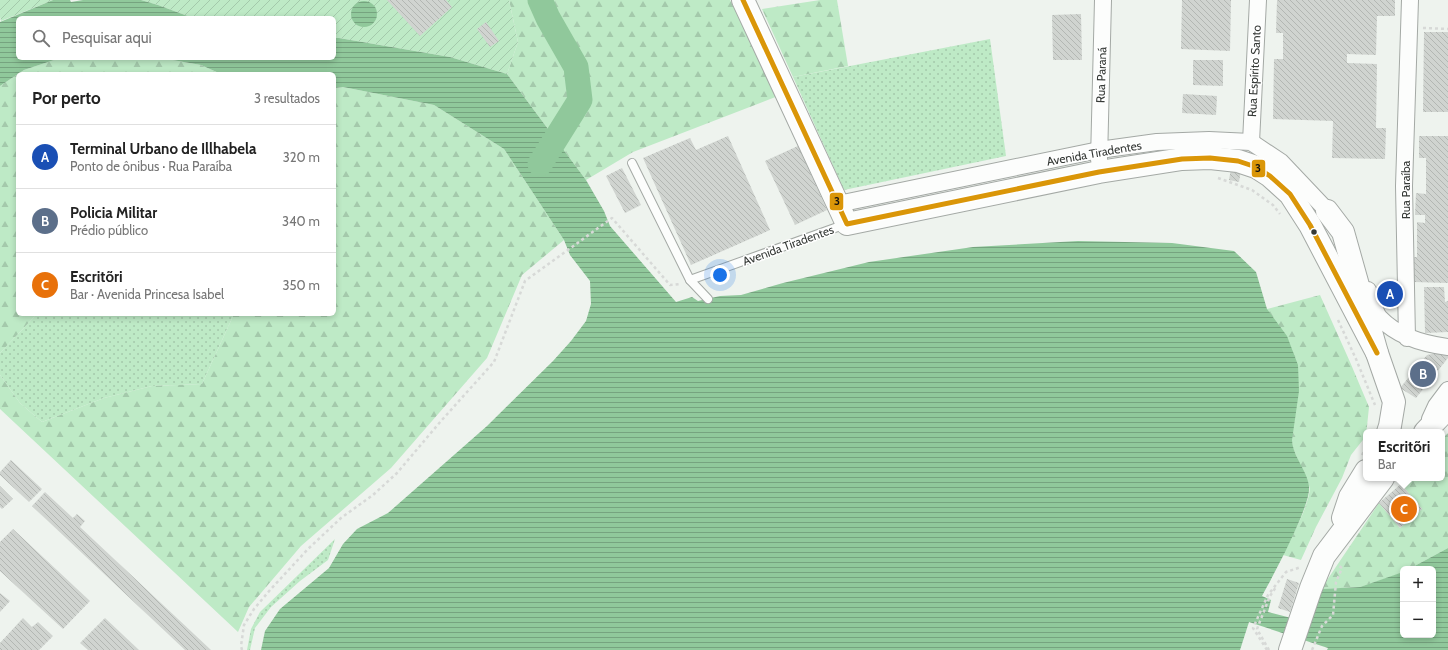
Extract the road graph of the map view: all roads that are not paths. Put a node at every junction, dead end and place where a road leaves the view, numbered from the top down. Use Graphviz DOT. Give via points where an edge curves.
graph roads {
  1 [pos="744,0"];
  2 [pos="1103,0"];
  3 [pos="1258,0"];
  4 [pos="1410,0"];
  5 [pos="1251,142"];
  6 [pos="1099,150"];
  7 [pos="632,163"];
  8 [pos="1099,172"];
  9 [pos="838,204"];
  10 [pos="1327,211"];
  11 [pos="847,224"];
  12 [pos="692,282"];
  13 [pos="708,299"];
  14 [pos="1407,338"];
  15 [pos="1448,347"];
  16 [pos="1377,353"];
  17 [pos="1448,390"];
  18 [pos="1448,408"];
  19 [pos="1389,429"];
  20 [pos="1426,429"];
  21 [pos="1428,429"];
  22 [pos="1363,476"];
  23 [pos="1381,481"];
  24 [pos="1335,542"];
  25 [pos="1298,647"];
  1 -- 9 [label="main road"];
  2 -- 6 [label="street, Rua Paraná"];
  3 -- 5 [label="street, Rua Espírito Santo"];
  4 -- 14 [label="street, Rua Paraíba" via="1404,186"];
  5 -- 6 [label="street, Avenida Tiradentes" via="1209,140"];
  5 -- 10 [label="street" via="1281,162"];
  6 -- 8 [label="street, Rua Paraná"];
  6 -- 9 [label="street, Avenida Tiradentes"];
  7 -- 12 [label="lane"];
  8 -- 11 [label="main road, Avenida Tiradentes"];
  8 -- 16 [label="main road, Avenida Tiradentes" via="1182,159 1210,158 1238,161 1256,167 1270,176 1290,194 1310,225"];
  9 -- 11 [label="main road"];
  10 -- 14 [label="street" via="1340,223 1349,238 1379,317"];
  10 -- 16 [label="main road" via="1343,232"];
  11 -- 12 [label="lane, Avenida Tiradentes"];
  12 -- 13 [label="lane"];
  14 -- 15 [label="street"];
  16 -- 19 [label="main road" via="1394,402"];
  17 -- 20 [label="street" via="1436,406"];
  18 -- 21 [label="main road"];
  22 -- 24 [label="main road" via="1350,497"];
  23 -- 24 [label="main road"];
  24 -- 25 [label="main road" via="1318,568 1301,615"];
}
